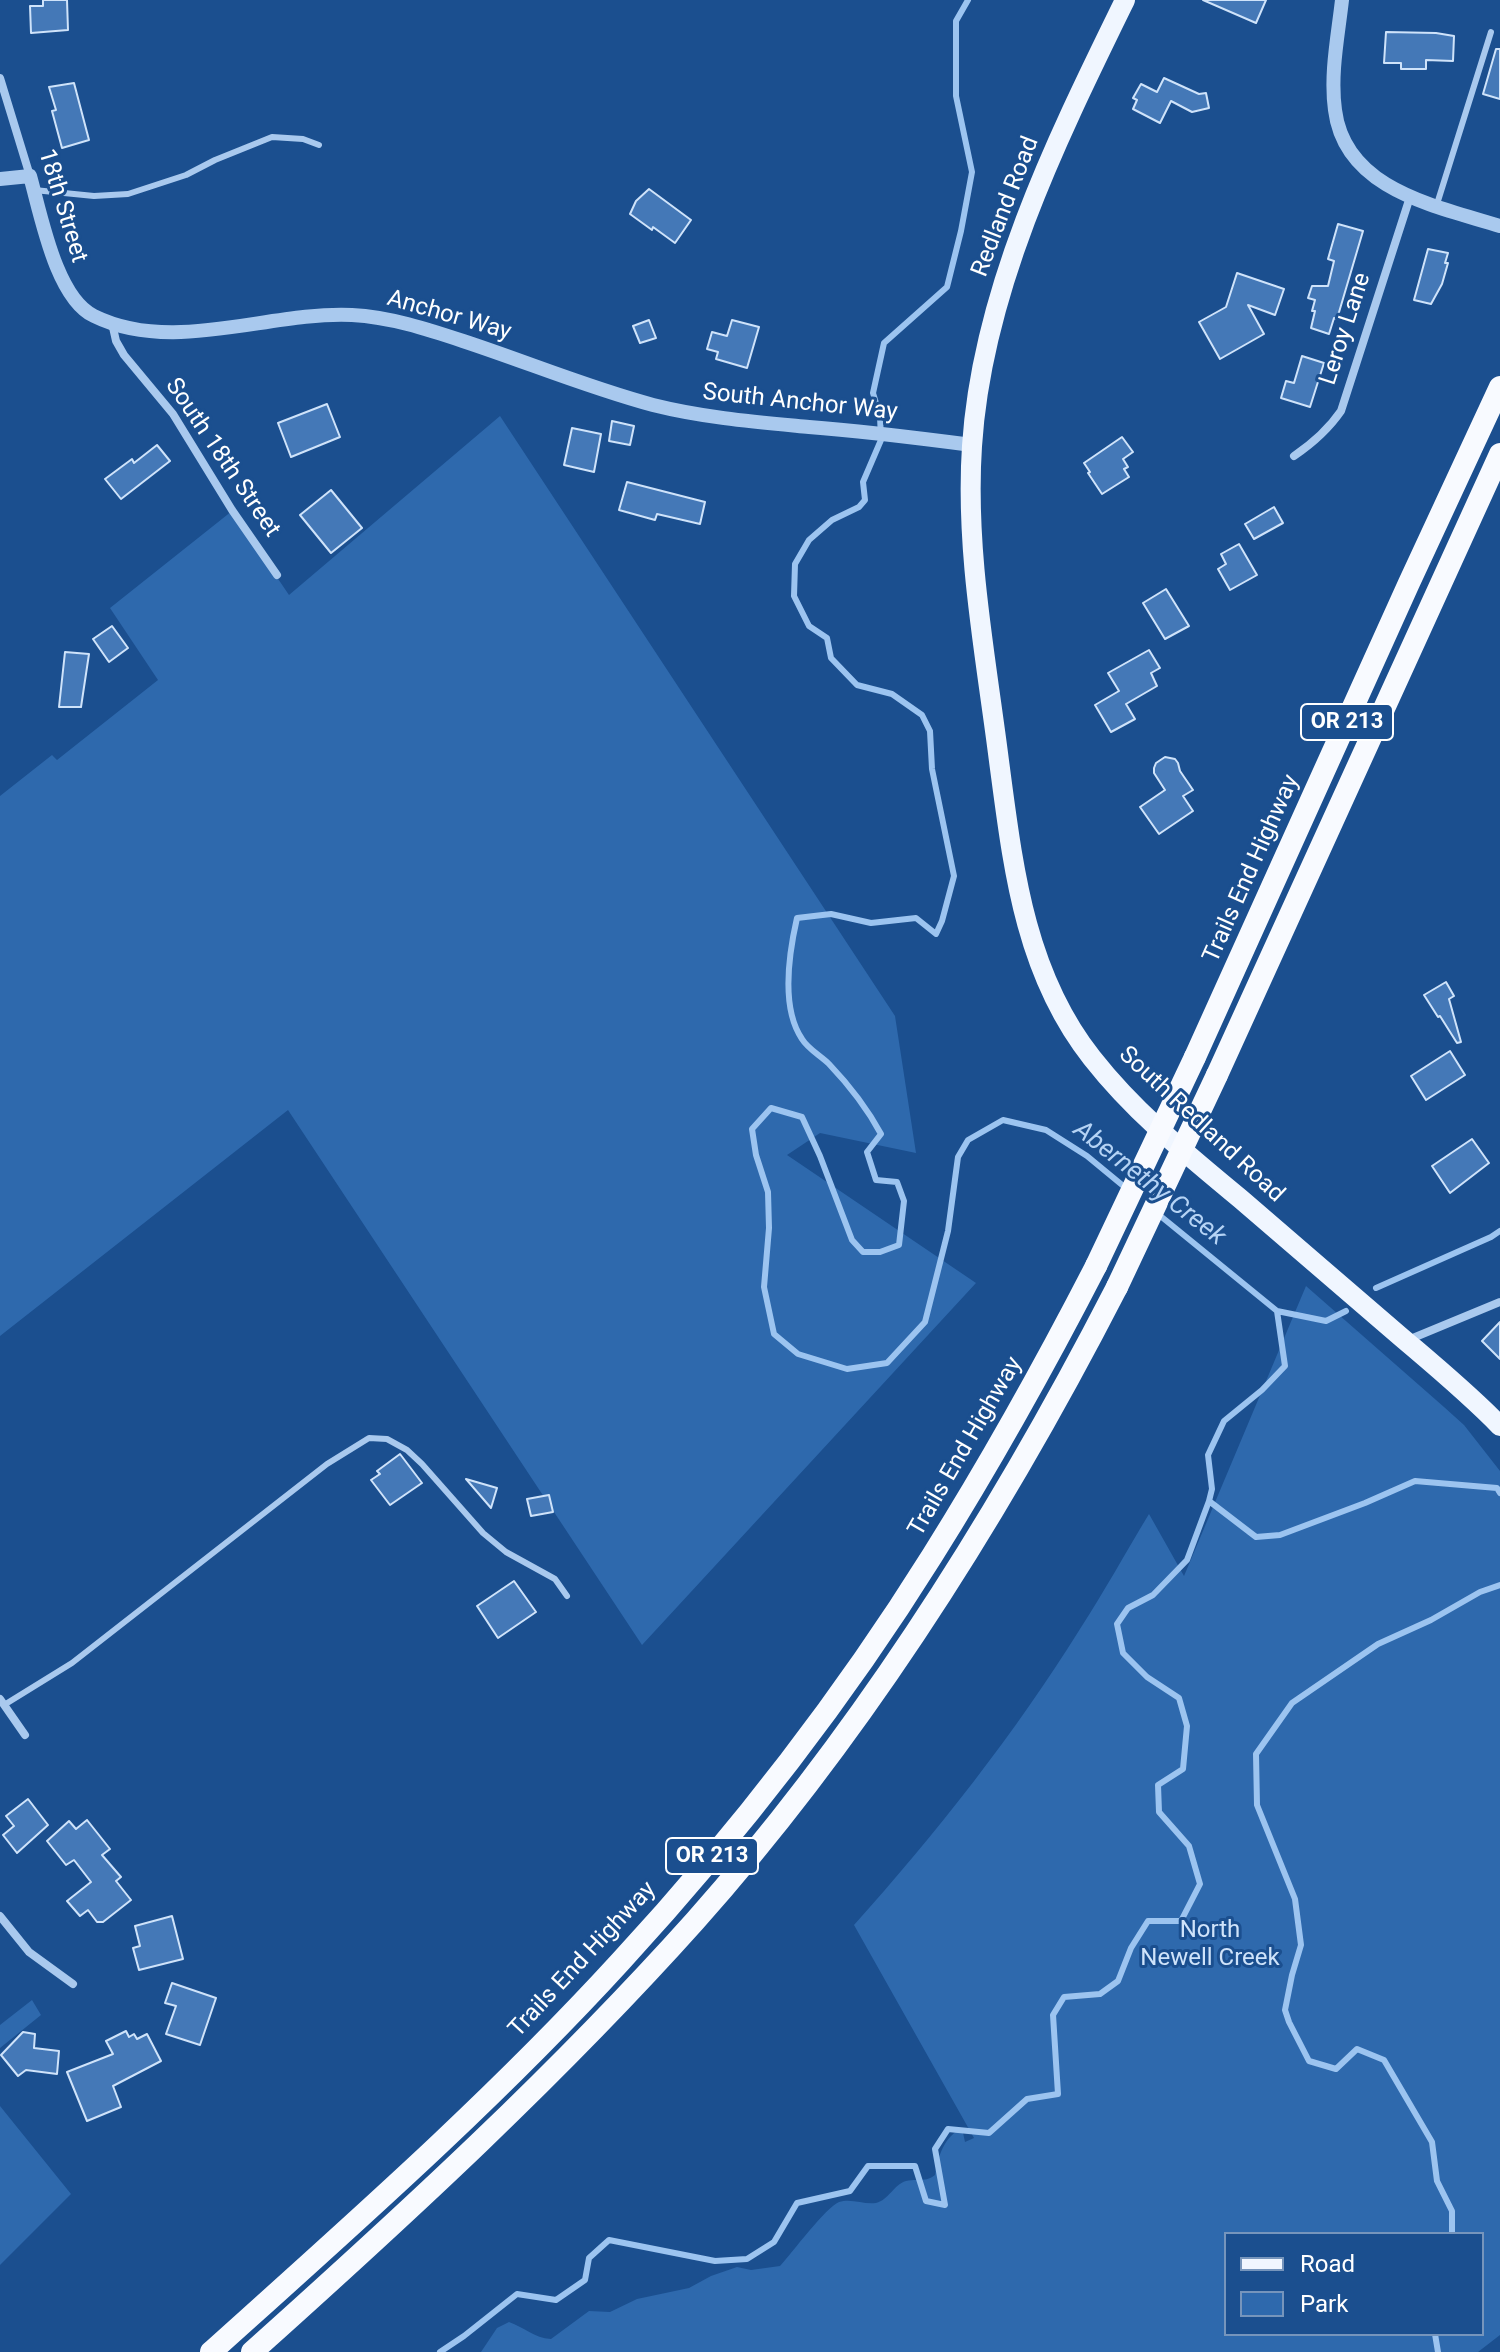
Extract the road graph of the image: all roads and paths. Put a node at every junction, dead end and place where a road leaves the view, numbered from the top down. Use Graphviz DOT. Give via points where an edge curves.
graph roads {
  1 [pos="1125,0"];
  2 [pos="1342,0"];
  3 [pos="1491,32"];
  4 [pos="0,78"];
  5 [pos="319,145"];
  6 [pos="0,179"];
  7 [pos="32,183"];
  8 [pos="1410,197"];
  9 [pos="1436,205"];
  10 [pos="1500,226"];
  11 [pos="112,323"];
  12 [pos="1500,387"];
  13 [pos="624,397"];
  14 [pos="972,445"];
  15 [pos="1500,454"];
  16 [pos="1294,456"];
  17 [pos="277,575"];
  18 [pos="1500,1302"];
  19 [pos="1405,1341"];
  20 [pos="1500,1426"];
  21 [pos="567,1596"];
  22 [pos="2,1702"];
  23 [pos="25,1735"];
  24 [pos="0,1916"];
  25 [pos="73,1984"];
  26 [pos="211,2352"];
  27 [pos="252,2352"];
  1 -- 14 [label="main road, Redland Road" via="1008,267 983,367"];
  2 -- 8 [label="street" via="1334,88 1341,136 1367,171"];
  3 -- 9 [label="lane"];
  4 -- 7 [label="street, 18th Street"];
  5 -- 7 [label="lane" via="272,137 128,194 94,196"];
  6 -- 7 [label="street"];
  7 -- 11 [label="street, 18th Street" via="66,289 88,313"];
  8 -- 9 [label="street"];
  8 -- 16 [label="street, Leroy Lane" via="1341,411"];
  9 -- 10 [label="street"];
  11 -- 13 [label="street, Anchor Way" via="162,331 317,316 377,317"];
  11 -- 17 [label="street, South 18th Street" via="124,355 173,414"];
  12 -- 26 [label="highway, Trails End Highway / OR 213, bridge" via="1096,1266 1027,1397 932,1556 854,1672 737,1826 621,1961 370,2209"];
  13 -- 14 [label="street, South Anchor Way" via="743,422"];
  14 -- 19 [label="main road, South Redland Road" via="974,553 1011,851 1026,928 1048,986 1088,1054 1136,1107"];
  15 -- 27 [label="highway, OR 213, bridge" via="1117,1287 1016,1474 942,1593 865,1706 697,1919 543,2081 403,2217"];
  18 -- 19 [label="street"];
  19 -- 20 [label="main road, South Redland Road"];
  21 -- 22 [label="lane" via="555,1579 483,1533 407,1450 387,1439 369,1438 327,1464 72,1663"];
  22 -- 23 [label="street"];
  24 -- 25 [label="street" via="29,1952"];
}
